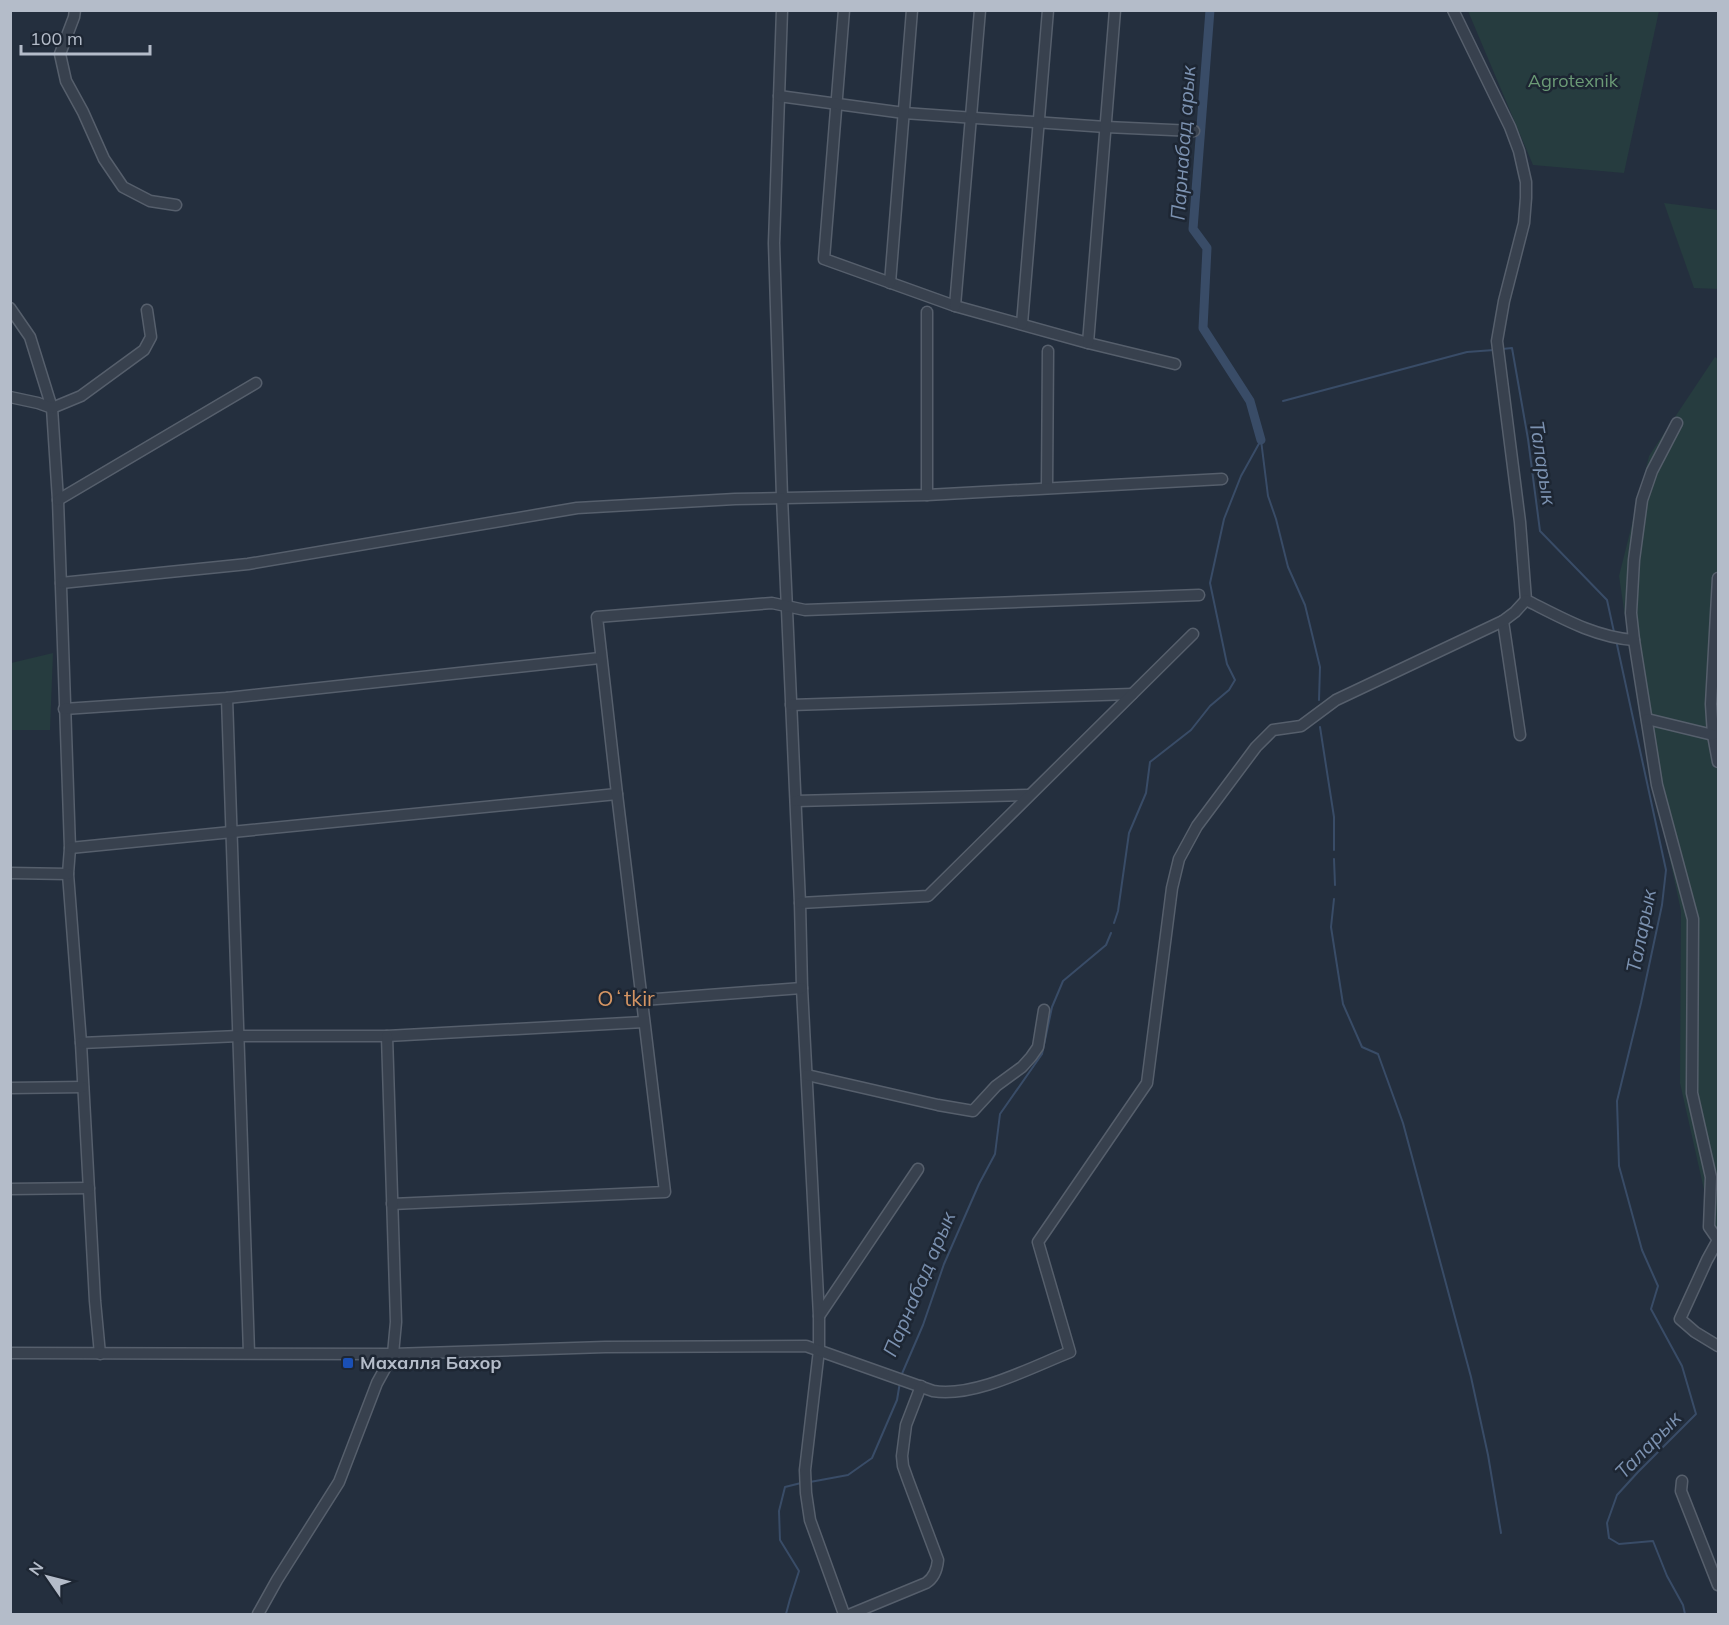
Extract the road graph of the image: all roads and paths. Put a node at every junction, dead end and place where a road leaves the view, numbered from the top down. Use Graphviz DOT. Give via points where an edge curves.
graph roads {
  1 [pos="75,10"];
  2 [pos="782,10"];
  3 [pos="844,10"];
  4 [pos="912,10"];
  5 [pos="980,10"];
  6 [pos="1048,10"];
  7 [pos="1115,10"];
  8 [pos="1453,10"];
  9 [pos="779,96"];
  10 [pos="837,104"];
  11 [pos="904,113"];
  12 [pos="970,118"];
  13 [pos="1038,122"];
  14 [pos="1106,127"];
  15 [pos="1194,131"];
  16 [pos="176,205"];
  17 [pos="890,283"];
  18 [pos="955,306"];
  19 [pos="10,308"];
  20 [pos="147,310"];
  21 [pos="927,312"];
  22 [pos="1022,324"];
  23 [pos="1088,343"];
  24 [pos="1048,351"];
  25 [pos="1175,364"];
  26 [pos="256,383"];
  27 [pos="10,397"];
  28 [pos="52,408"];
  29 [pos="1677,423"];
  30 [pos="1222,478"];
  31 [pos="1047,487"];
  32 [pos="927,495"];
  33 [pos="782,497"];
  34 [pos="58,500"];
  35 [pos="1719,578"];
  36 [pos="61,583"];
  37 [pos="1199,595"];
  38 [pos="1526,600"];
  39 [pos="787,606"];
  40 [pos="1503,621"];
  41 [pos="1193,634"];
  42 [pos="1623,639"];
  43 [pos="600,658"];
  44 [pos="1132,694"];
  45 [pos="227,698"];
  46 [pos="791,705"];
  47 [pos="64,709"];
  48 [pos="1647,719"];
  49 [pos="1520,735"];
  50 [pos="1713,735"];
  51 [pos="1719,762"];
  52 [pos="616,794"];
  53 [pos="1029,795"];
  54 [pos="796,801"];
  55 [pos="232,831"];
  56 [pos="70,848"];
  57 [pos="10,873"];
  58 [pos="68,874"];
  59 [pos="800,903"];
  60 [pos="802,988"];
  61 [pos="643,1000"];
  62 [pos="1044,1010"];
  63 [pos="644,1022"];
  64 [pos="239,1036"];
  65 [pos="387,1036"];
  66 [pos="81,1043"];
  67 [pos="807,1075"];
  68 [pos="83,1087"];
  69 [pos="10,1088"];
  70 [pos="918,1169"];
  71 [pos="89,1188"];
  72 [pos="10,1189"];
  73 [pos="393,1204"];
  74 [pos="819,1316"];
  75 [pos="1719,1346"];
  76 [pos="819,1350"];
  77 [pos="10,1353"];
  78 [pos="249,1353"];
  79 [pos="100,1354"];
  80 [pos="393,1354"];
  81 [pos="921,1386"];
  82 [pos="1683,1481"];
  83 [pos="1719,1585"];
  84 [pos="258,1614"];
  85 [pos="844,1614"];
  86 [pos="851,1614"];
  1 -- 16 [label="street" via="60,54 66,81 104,159 123,187 150,201"];
  2 -- 9 [label="street"];
  3 -- 10 [label="street"];
  4 -- 11 [label="street"];
  5 -- 12 [label="street"];
  6 -- 13 [label="street"];
  7 -- 14 [label="street"];
  8 -- 38 [label="street" via="1510,127 1526,182 1524,223 1497,340"];
  9 -- 10 [label="street"];
  9 -- 33 [label="street" via="774,243"];
  10 -- 11 [label="street"];
  10 -- 17 [label="street" via="824,259"];
  11 -- 12 [label="street"];
  11 -- 17 [label="street"];
  12 -- 13 [label="street"];
  12 -- 18 [label="street"];
  13 -- 14 [label="street"];
  13 -- 22 [label="street"];
  14 -- 15 [label="street"];
  14 -- 23 [label="street"];
  17 -- 18 [label="street"];
  18 -- 22 [label="street"];
  19 -- 28 [label="street" via="30,337"];
  20 -- 28 [label="street" via="151,337 144,350 81,396"];
  21 -- 32 [label="street"];
  22 -- 23 [label="street"];
  23 -- 25 [label="street"];
  24 -- 31 [label="street"];
  26 -- 34 [label="street"];
  27 -- 28 [label="street"];
  28 -- 34 [label="street"];
  29 -- 42 [label="street" via="1642,500 1631,613"];
  30 -- 31 [label="street"];
  31 -- 32 [label="street"];
  32 -- 33 [label="street"];
  33 -- 36 [label="street" via="577,508 248,564"];
  33 -- 39 [label="street"];
  34 -- 36 [label="street"];
  35 -- 50 [label="street" via="1711,705"];
  36 -- 47 [label="street"];
  37 -- 39 [label="street" via="805,610"];
  38 -- 40 [label="street"];
  38 -- 42 [label="street" via="1583,628"];
  39 -- 43 [label="street" via="772,603 597,617"];
  39 -- 46 [label="street"];
  40 -- 49 [label="street"];
  40 -- 81 [label="street" via="1336,700 1301,726 1273,730 1256,747 1197,826 1179,859 1147,1083 1038,1242 1070,1352 963,1391 940,1392"];
  41 -- 44 [label="street"];
  42 -- 48 [label="street"];
  43 -- 45 [label="street"];
  43 -- 52 [label="street"];
  44 -- 46 [label="street"];
  44 -- 53 [label="street"];
  45 -- 47 [label="street"];
  45 -- 55 [label="street"];
  46 -- 54 [label="street"];
  47 -- 56 [label="street"];
  48 -- 50 [label="street"];
  48 -- 75 [label="street" via="1657,785 1693,919 1692,1093 1711,1177 1709,1227 1718,1240 1680,1319"];
  50 -- 51 [label="street"];
  52 -- 55 [label="street"];
  52 -- 61 [label="street"];
  53 -- 54 [label="street"];
  53 -- 59 [label="street" via="928,896"];
  54 -- 59 [label="street"];
  55 -- 56 [label="street"];
  55 -- 64 [label="street"];
  56 -- 58 [label="street"];
  57 -- 58 [label="street"];
  58 -- 66 [label="street"];
  59 -- 60 [label="street"];
  60 -- 61 [label="street"];
  60 -- 67 [label="street"];
  61 -- 63 [label="street"];
  62 -- 67 [label="street" via="1038,1047 1031,1058 973,1111"];
  63 -- 65 [label="street"];
  63 -- 73 [label="street" via="665,1192"];
  64 -- 65 [label="street"];
  64 -- 66 [label="street"];
  64 -- 78 [label="street"];
  65 -- 73 [label="street"];
  66 -- 68 [label="street"];
  67 -- 74 [label="street"];
  68 -- 69 [label="street"];
  68 -- 71 [label="street"];
  70 -- 74 [label="street"];
  71 -- 72 [label="street"];
  71 -- 79 [label="street"];
  73 -- 80 [label="street"];
  74 -- 76 [label="street"];
  76 -- 80 [label="street" via="806,1346 605,1347"];
  76 -- 81 [label="street"];
  76 -- 85 [label="street" via="805,1470 806,1493 810,1520"];
  77 -- 79 [label="street"];
  78 -- 79 [label="street"];
  78 -- 80 [label="street"];
  80 -- 84 [label="street" via="377,1383 339,1482"];
  81 -- 86 [label="street" via="906,1425 902,1456 938,1560 936,1571 926,1583"];
  82 -- 83 [label="street" via="1681,1491"];
}
